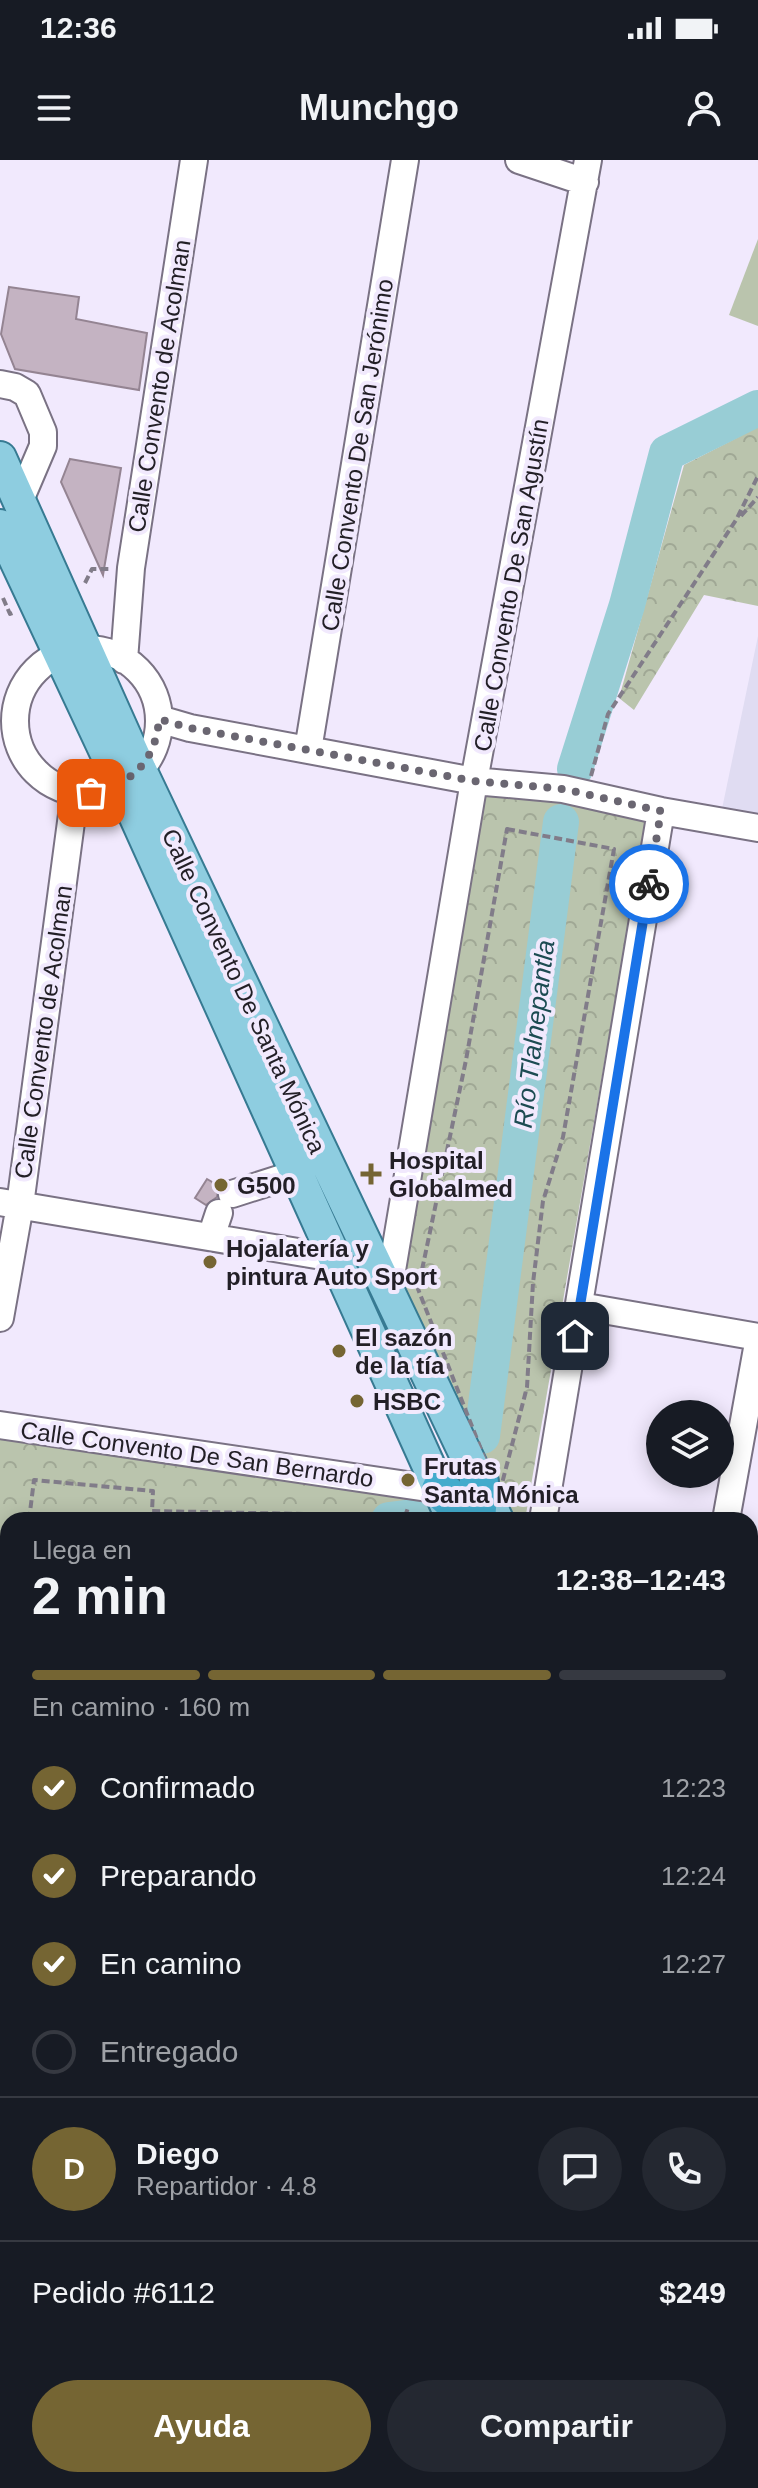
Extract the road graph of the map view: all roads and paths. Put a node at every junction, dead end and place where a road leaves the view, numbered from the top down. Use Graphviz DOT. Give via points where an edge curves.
graph roads {
  1 [pos="194,160"];
  2 [pos="405,160"];
  3 [pos="519,160"];
  4 [pos="587,171"];
  5 [pos="0,384"];
  6 [pos="0,458"];
  7 [pos="758,476"];
  8 [pos="758,497"];
  9 [pos="20,500"];
  10 [pos="736,520"];
  11 [pos="0,526"];
  12 [pos="131,568"];
  13 [pos="85,583"];
  14 [pos="73,652"];
  15 [pos="124,660"];
  16 [pos="8,706"];
  17 [pos="159,719"];
  18 [pos="308,750"];
  19 [pos="130,777"];
  20 [pos="474,781"];
  21 [pos="75,792"];
  22 [pos="575,792"];
  23 [pos="661,811"];
  24 [pos="758,828"];
  25 [pos="507,829"];
  26 [pos="295,1174"];
  27 [pos="10,1204"];
  28 [pos="221,1215"];
  29 [pos="334,1258"];
  30 [pos="388,1294"];
  31 [pos="580,1306"];
  32 [pos="0,1318"];
  33 [pos="758,1340"];
  34 [pos="0,1425"];
  35 [pos="479,1482"];
  36 [pos="434,1505"];
  37 [pos="30,1512"];
  38 [pos="203,1512"];
  39 [pos="453,1512"];
  40 [pos="476,1512"];
  41 [pos="493,1512"];
  42 [pos="544,1512"];
  43 [pos="727,1512"];
  1 -- 12 [label="street, Calle Convento de Acolman"];
  2 -- 18 [label="street, Calle Convento De San Jerónimo"];
  3 -- 4 [label="street"];
  4 -- 20 [label="street, Calle Convento De San Agustín"];
  5 -- 9 [label="street" via="27,394 43,432 43,446"];
  6 -- 9 [label="main road, Calle Convento De Santa Mónica"];
  7 -- 10 [label="path"];
  8 -- 10 [label="path"];
  9 -- 14 [label="main road, Calle Convento De Santa Mónica"];
  10 -- 22 [label="path" via="608,714"];
  11 -- 14 [label="main road, Calle Convento De Santa Mónica"];
  12 -- 13 [label="path" via="92,569"];
  12 -- 15 [label="street, Calle Convento de Acolman"];
  14 -- 15 [label="street" via="101,650"];
  14 -- 16 [label="street" via="44,663"];
  14 -- 19 [label="main road, Calle Convento De Santa Mónica"];
  15 -- 17 [label="street" via="151,687"];
  16 -- 21 [label="street" via="24,755 46,780"];
  17 -- 18 [label="street"];
  17 -- 19 [label="street" via="156,744"];
  18 -- 20 [label="street"];
  19 -- 21 [label="street" via="91,793"];
  19 -- 26 [label="main road, Calle Convento De Santa Mónica"];
  19 -- 30 [label="main road, Calle Convento De Santa Mónica"];
  20 -- 22 [label="street"];
  20 -- 30 [label="street, Calle Convento De San Agustín"];
  21 -- 27 [label="street, Calle Convento de Acolman"];
  22 -- 23 [label="street"];
  23 -- 24 [label="street"];
  23 -- 31 [label="street"];
  25 -- 25 [label="path" via="418,1289 499,1495 527,1387 543,1201 563,1137 614,849"];
  26 -- 28 [label="street"];
  26 -- 29 [label="main road, Calle Convento De Santa Mónica"];
  27 -- 28 [label="street"];
  27 -- 32 [label="street, Calle Convento de Acolman"];
  28 -- 29 [label="street"];
  29 -- 36 [label="main road, Calle Convento De Santa Mónica"];
  30 -- 35 [label="main road, Calle Convento De Santa Mónica"];
  31 -- 33 [label="street"];
  31 -- 42 [label="street"];
  33 -- 43 [label="street"];
  34 -- 36 [label="street, Calle Convento De San Bernardo"];
  35 -- 40 [label="highway"];
  35 -- 41 [label="main road, Calle Convento De Santa Mónica"];
  36 -- 39 [label="highway"];
  37 -- 38 [label="path" via="34,1480 153,1491 152,1511"];
}
